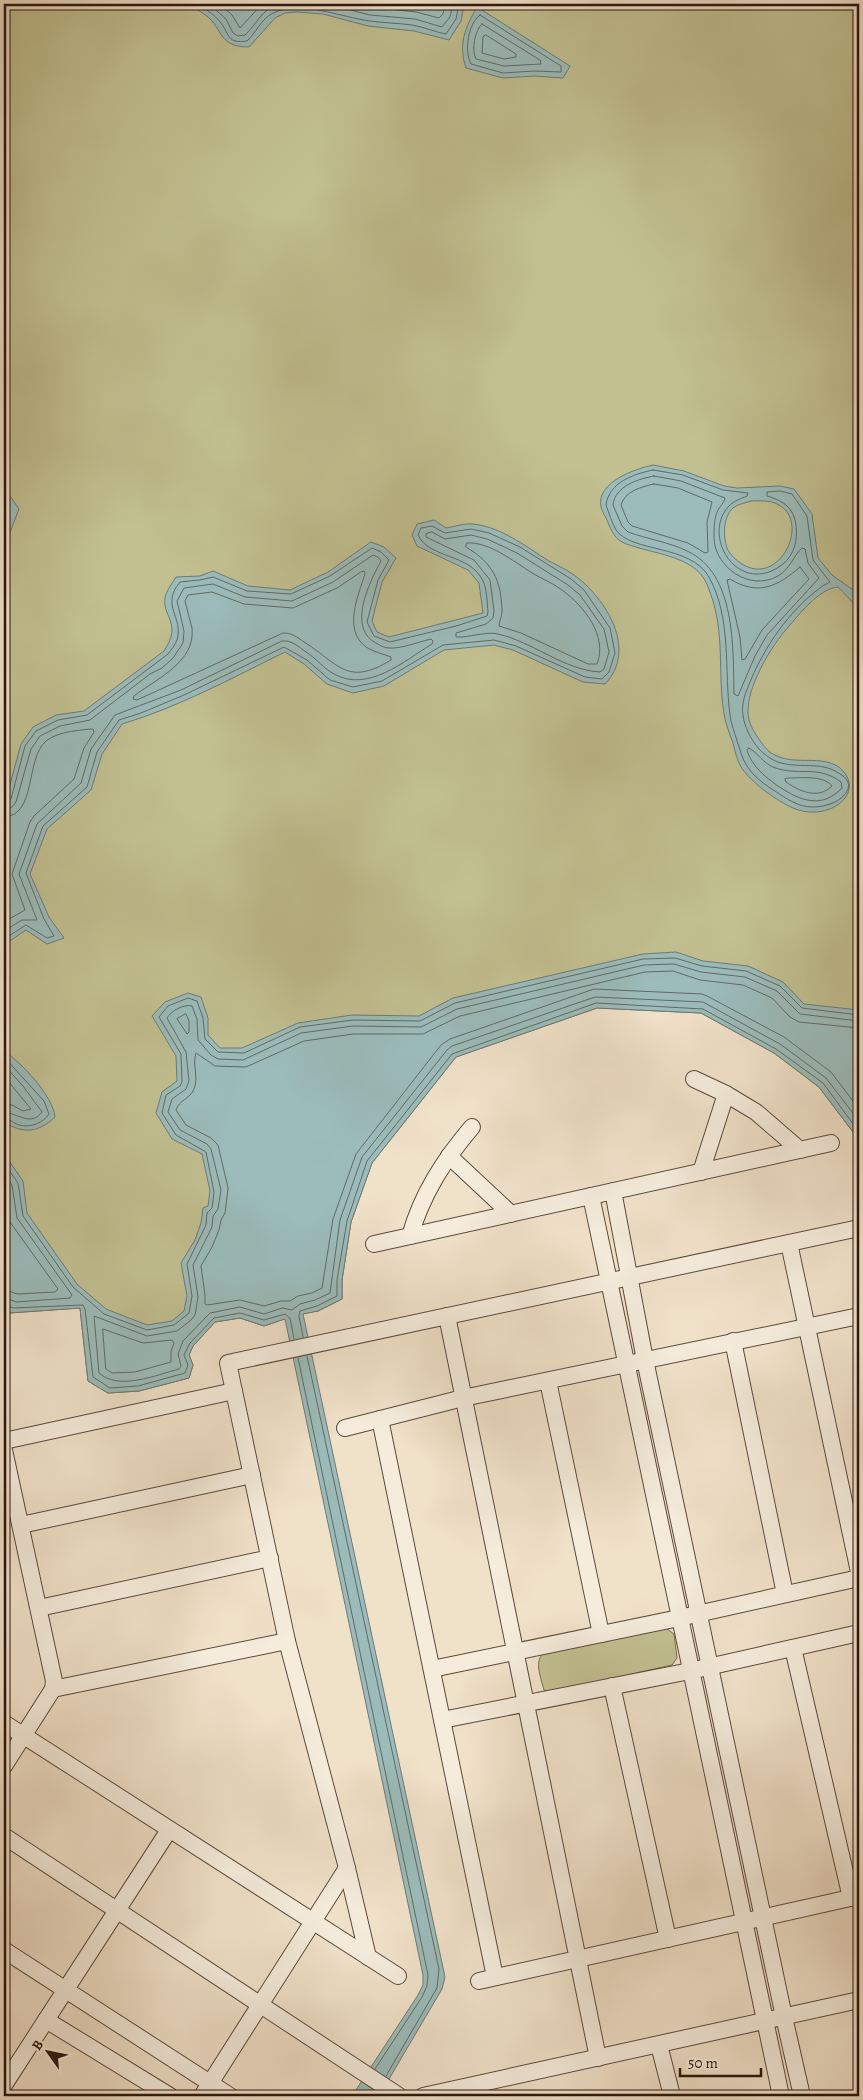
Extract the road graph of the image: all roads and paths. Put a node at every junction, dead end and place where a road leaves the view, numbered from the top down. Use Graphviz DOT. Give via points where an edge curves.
graph roads {
  1 [pos="694,1079"];
  2 [pos="726,1094"];
  3 [pos="472,1127"];
  4 [pos="831,1143"];
  5 [pos="800,1150"];
  6 [pos="449,1156"];
  7 [pos="701,1172"];
  8 [pos="613,1192"];
  9 [pos="590,1196"];
  10 [pos="511,1214"];
  11 [pos="859,1228"];
  12 [pos="410,1236"];
  13 [pos="789,1243"];
  14 [pos="374,1244"];
  15 [pos="629,1277"];
  16 [pos="607,1282"];
  17 [pos="447,1316"];
  18 [pos="859,1316"];
  19 [pos="806,1327"];
  20 [pos="733,1341"];
  21 [pos="645,1360"];
  22 [pos="625,1365"];
  23 [pos="548,1381"];
  24 [pos="234,1391"];
  25 [pos="463,1398"];
  26 [pos="380,1419"];
  27 [pos="344,1428"];
  28 [pos="4,1440"];
  29 [pos="4,1450"];
  30 [pos="252,1475"];
  31 [pos="21,1525"];
  32 [pos="270,1558"];
  33 [pos="859,1572"];
  34 [pos="859,1578"];
  35 [pos="785,1594"];
  36 [pos="39,1608"];
  37 [pos="699,1614"];
  38 [pos="679,1618"];
  39 [pos="859,1633"];
  40 [pos="601,1634"];
  41 [pos="288,1640"];
  42 [pos="793,1648"];
  43 [pos="515,1652"];
  44 [pos="710,1666"];
  45 [pos="432,1669"];
  46 [pos="690,1671"];
  47 [pos="612,1686"];
  48 [pos="53,1689"];
  49 [pos="525,1703"];
  50 [pos="442,1720"];
  51 [pos="4,1723"];
  52 [pos="23,1736"];
  53 [pos="4,1766"];
  54 [pos="169,1830"];
  55 [pos="4,1836"];
  56 [pos="347,1868"];
  57 [pos="855,1897"];
  58 [pos="117,1910"];
  59 [pos="763,1917"];
  60 [pos="743,1921"];
  61 [pos="313,1922"];
  62 [pos="668,1938"];
  63 [pos="4,1950"];
  64 [pos="368,1957"];
  65 [pos="578,1959"];
  66 [pos="398,1976"];
  67 [pos="66,1990"];
  68 [pos="859,2000"];
  69 [pos="260,2005"];
  70 [pos="784,2017"];
  71 [pos="46,2020"];
  72 [pos="765,2021"];
  73 [pos="660,2045"];
  74 [pos="598,2058"];
  75 [pos="4,2085"];
  76 [pos="489,2089"];
  77 [pos="206,2090"];
  78 [pos="4,2092"];
  79 [pos="10,2096"];
  80 [pos="170,2096"];
  81 [pos="230,2096"];
  82 [pos="399,2096"];
  83 [pos="423,2096"];
  84 [pos="672,2096"];
  85 [pos="781,2096"];
  86 [pos="802,2096"];
  1 -- 2 [label="street"];
  2 -- 5 [label="street" via="756,1112"];
  2 -- 7 [label="street"];
  3 -- 6 [label="street"];
  4 -- 5 [label="street"];
  5 -- 7 [label="street"];
  6 -- 10 [label="street"];
  6 -- 12 [label="street" via="424,1197"];
  7 -- 8 [label="street"];
  8 -- 9 [label="street"];
  8 -- 15 [label="street"];
  9 -- 10 [label="street"];
  9 -- 16 [label="street"];
  10 -- 12 [label="street"];
  11 -- 13 [label="street"];
  12 -- 14 [label="street"];
  13 -- 15 [label="street"];
  13 -- 19 [label="street"];
  15 -- 16 [label="street"];
  15 -- 21 [label="street"];
  16 -- 17 [label="street"];
  16 -- 22 [label="street"];
  17 -- 24 [label="street" via="228,1363"];
  17 -- 25 [label="street"];
  18 -- 19 [label="street"];
  19 -- 20 [label="street"];
  19 -- 33 [label="street"];
  20 -- 21 [label="street"];
  20 -- 35 [label="street"];
  21 -- 22 [label="street"];
  21 -- 37 [label="street"];
  22 -- 23 [label="street"];
  22 -- 38 [label="street"];
  23 -- 25 [label="street"];
  23 -- 40 [label="street"];
  24 -- 28 [label="street"];
  24 -- 30 [label="street"];
  25 -- 26 [label="street"];
  25 -- 43 [label="street"];
  26 -- 27 [label="street"];
  26 -- 45 [label="street"];
  29 -- 31 [label="street"];
  30 -- 31 [label="street"];
  30 -- 32 [label="street"];
  31 -- 36 [label="street"];
  32 -- 36 [label="street"];
  32 -- 41 [label="street"];
  34 -- 35 [label="street"];
  35 -- 37 [label="street"];
  36 -- 48 [label="street" via="53,1669"];
  37 -- 38 [label="street"];
  37 -- 44 [label="street"];
  38 -- 40 [label="street"];
  38 -- 46 [label="street"];
  39 -- 42 [label="street"];
  40 -- 43 [label="street"];
  41 -- 48 [label="street"];
  41 -- 56 [label="street"];
  42 -- 44 [label="street"];
  42 -- 57 [label="street"];
  43 -- 45 [label="street"];
  43 -- 49 [label="street"];
  44 -- 46 [label="street"];
  44 -- 59 [label="street"];
  45 -- 50 [label="street"];
  46 -- 47 [label="street"];
  46 -- 60 [label="street"];
  47 -- 49 [label="street"];
  47 -- 62 [label="street"];
  48 -- 52 [label="street"];
  49 -- 50 [label="street"];
  49 -- 65 [label="street"];
  50 -- 65 [label="street" via="487,1979"];
  51 -- 52 [label="street"];
  52 -- 53 [label="street"];
  52 -- 54 [label="street"];
  54 -- 58 [label="street"];
  54 -- 61 [label="street"];
  55 -- 58 [label="street"];
  56 -- 61 [label="street"];
  56 -- 64 [label="street"];
  57 -- 59 [label="street"];
  58 -- 67 [label="street"];
  58 -- 69 [label="street"];
  59 -- 60 [label="street"];
  59 -- 70 [label="street"];
  60 -- 62 [label="street"];
  60 -- 72 [label="street"];
  61 -- 64 [label="street"];
  61 -- 69 [label="street"];
  62 -- 65 [label="street"];
  63 -- 67 [label="street"];
  64 -- 66 [label="street"];
  65 -- 74 [label="street"];
  67 -- 71 [label="street"];
  67 -- 77 [label="street"];
  68 -- 70 [label="street"];
  69 -- 77 [label="street"];
  69 -- 82 [label="street"];
  70 -- 72 [label="street"];
  70 -- 86 [label="street"];
  71 -- 75 [label="street"];
  71 -- 80 [label="street"];
  72 -- 73 [label="street"];
  72 -- 85 [label="street"];
  73 -- 74 [label="street"];
  73 -- 84 [label="street"];
  74 -- 76 [label="street"];
  76 -- 83 [label="street"];
  77 -- 81 [label="street"];
  78 -- 79 [label="street"];
}
